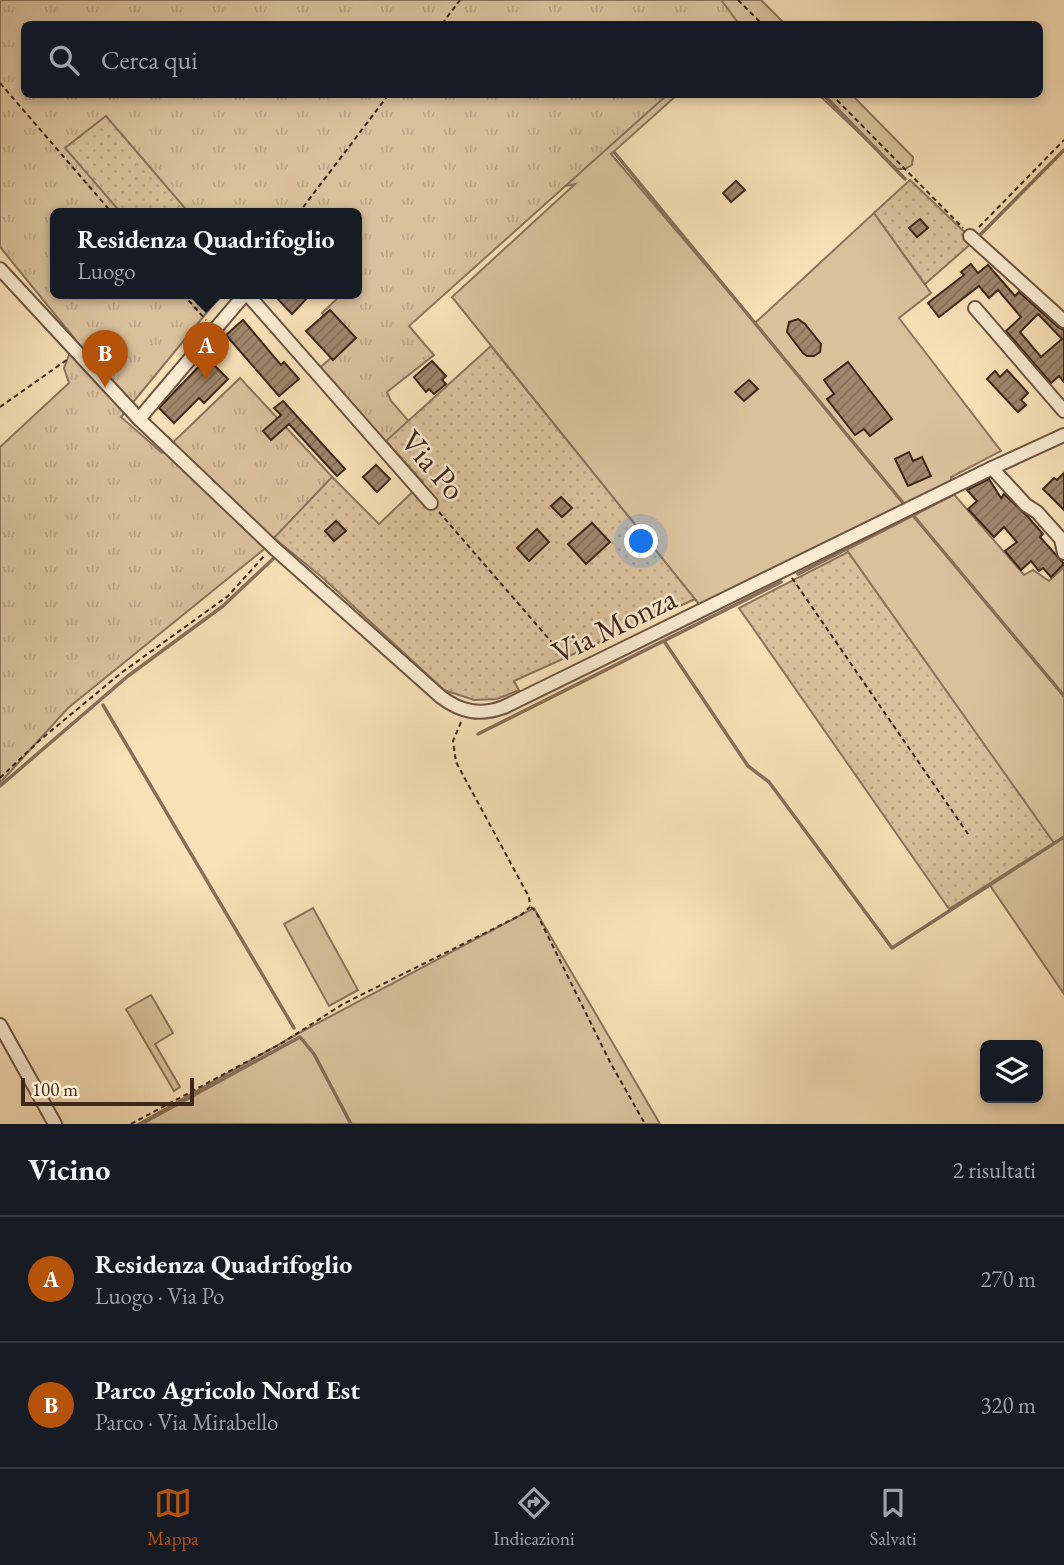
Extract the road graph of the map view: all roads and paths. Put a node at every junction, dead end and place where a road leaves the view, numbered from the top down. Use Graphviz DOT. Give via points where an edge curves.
graph roads {
  1 [pos="460,0"];
  2 [pos="738,0"];
  3 [pos="444,21"];
  4 [pos="759,21"];
  5 [pos="0,83"];
  6 [pos="385,98"];
  7 [pos="835,98"];
  8 [pos="1064,140"];
  9 [pos="109,208"];
  10 [pos="302,208"];
  11 [pos="970,236"];
  12 [pos="0,269"];
  13 [pos="187,299"];
  14 [pos="242,299"];
  15 [pos="250,299"];
  16 [pos="975,309"];
  17 [pos="1064,321"];
  18 [pos="214,330"];
  19 [pos="76,352"];
  20 [pos="0,407"];
  21 [pos="1064,411"];
  22 [pos="139,419"];
  23 [pos="1064,435"];
  24 [pos="992,468"];
  25 [pos="431,503"];
  26 [pos="274,548"];
  27 [pos="1064,553"];
  28 [pos="783,570"];
  29 [pos="579,672"];
  30 [pos="464,711"];
  31 [pos="0,778"];
  32 [pos="968,834"];
  33 [pos="530,907"];
  34 [pos="0,1025"];
  35 [pos="55,1124"];
  36 [pos="131,1124"];
  37 [pos="645,1124"];
  1 -- 3 [label="path"];
  2 -- 4 [label="path"];
  5 -- 9 [label="path"];
  6 -- 10 [label="path"];
  7 -- 11 [label="path"];
  8 -- 11 [label="path"];
  11 -- 17 [label="street"];
  12 -- 19 [label="street"];
  13 -- 18 [label="path"];
  14 -- 18 [label="street, Via Po"];
  15 -- 25 [label="street, Via Po"];
  16 -- 21 [label="street"];
  18 -- 22 [label="street, Via Po"];
  19 -- 20 [label="path"];
  19 -- 22 [label="street"];
  22 -- 26 [label="street"];
  23 -- 24 [label="street, Via Monza"];
  24 -- 27 [label="street" via="1061,539"];
  24 -- 28 [label="street, Via Monza"];
  25 -- 29 [label="path, Via Po"];
  26 -- 30 [label="street" via="441,697"];
  26 -- 31 [label="path" via="228,596 121,673"];
  28 -- 29 [label="street, Via Monza"];
  28 -- 32 [label="path"];
  29 -- 30 [label="street, Via Monza" via="499,709"];
  30 -- 33 [label="path" via="453,741 456,762 529,897"];
  33 -- 36 [label="path" via="342,1004 282,1043"];
  33 -- 37 [label="path"];
  34 -- 35 [label="street"];
}
